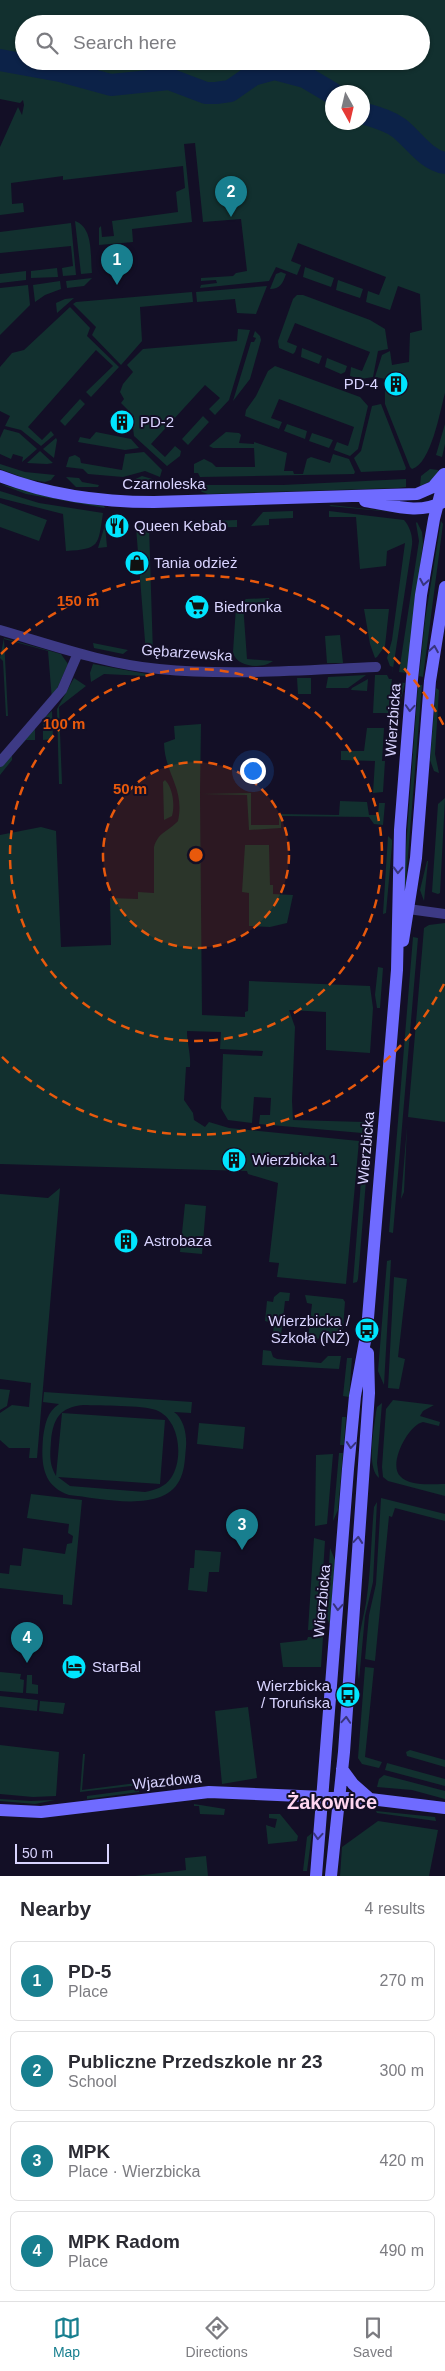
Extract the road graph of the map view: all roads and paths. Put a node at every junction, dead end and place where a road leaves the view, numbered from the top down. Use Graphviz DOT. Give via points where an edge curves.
graph roads {
  1 [pos="445,474"];
  2 [pos="0,476"];
  3 [pos="417,494"];
  4 [pos="330,497"];
  5 [pos="443,506"];
  6 [pos="416,510"];
  7 [pos="432,534"];
  8 [pos="445,586"];
  9 [pos="0,630"];
  10 [pos="78,653"];
  11 [pos="376,667"];
  12 [pos="0,762"];
  13 [pos="402,908"];
  14 [pos="445,914"];
  15 [pos="367,1330"];
  16 [pos="342,1769"];
  17 [pos="322,1796"];
  18 [pos="339,1797"];
  19 [pos="370,1799"];
  20 [pos="445,1808"];
  21 [pos="0,1810"];
  22 [pos="316,1876"];
  23 [pos="331,1876"];
  1 -- 3 [label="street" via="433,487"];
  1 -- 5 [label="street, Wierzbicka"];
  2 -- 4 [label="street, Czarnoleska" via="58,493 134,502"];
  3 -- 4 [label="street, Czarnoleska"];
  3 -- 5 [label="street"];
  4 -- 6 [label="street, Czarnoleska"];
  5 -- 6 [label="street, Czarnoleska"];
  5 -- 7 [label="street, Wierzbicka"];
  6 -- 7 [label="street" via="425,518"];
  7 -- 13 [label="street, Wierzbicka, one-way" via="421,595 412,679 400,830"];
  13 -- 8 [label="street, Wierzbicka, one-way" via="416,858 430,681"];
  9 -- 10 [label="street, Gębarzewska"];
  10 -- 11 [label="street, Gębarzewska" via="176,670 284,672"];
  10 -- 12 [label="street" via="62,690"];
  13 -- 14 [label="street"];
  13 -- 15 [label="street, Wierzbicka"];
  16 -- 15 [label="street, Wierzbicka, one-way" via="369,1393"];
  15 -- 17 [label="street, Wierzbicka, one-way" via="355,1396"];
  16 -- 18 [label="street, Wierzbicka"];
  16 -- 19 [label="street"];
  17 -- 18 [label="street, Wjazdowa"];
  17 -- 21 [label="street, Wjazdowa" via="200,1792 41,1812"];
  17 -- 22 [label="street, Wierzbicka, one-way"];
  18 -- 19 [label="street, Wjazdowa"];
  18 -- 23 [label="street, Wierzbicka"];
  19 -- 20 [label="street, Wjazdowa"];
}
